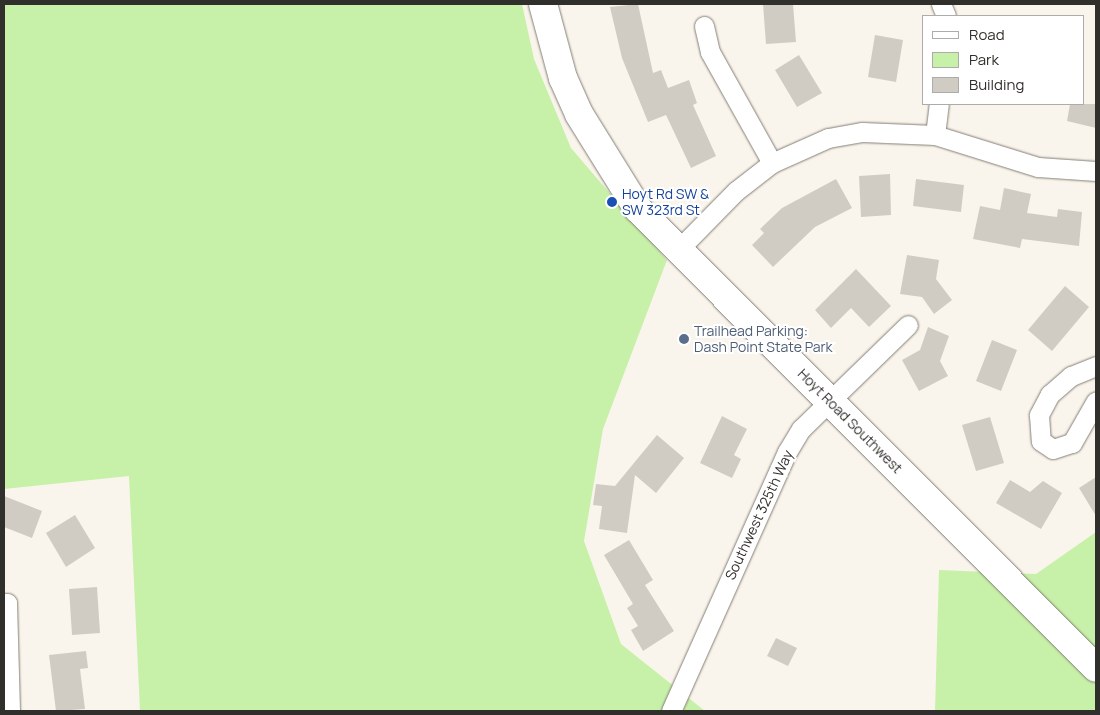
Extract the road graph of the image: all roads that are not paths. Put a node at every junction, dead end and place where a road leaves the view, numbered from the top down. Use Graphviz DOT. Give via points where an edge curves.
graph roads {
  1 [pos="543,4"];
  2 [pos="704,26"];
  3 [pos="939,105"];
  4 [pos="935,135"];
  5 [pos="772,163"];
  6 [pos="1096,171"];
  7 [pos="676,252"];
  8 [pos="908,325"];
  9 [pos="1096,366"];
  10 [pos="831,401"];
  11 [pos="1096,401"];
  12 [pos="6,603"];
  13 [pos="1096,668"];
  14 [pos="10,711"];
  15 [pos="671,711"];
  1 -- 7 [label="main road, Hoyt Road Southwest" via="563,78 579,114 638,209"];
  2 -- 5 [label="street" via="710,52"];
  3 -- 4 [label="street"];
  4 -- 5 [label="street" via="862,132 828,138"];
  4 -- 6 [label="street" via="1038,167"];
  5 -- 7 [label="street" via="736,191"];
  7 -- 10 [label="main road, Hoyt Road Southwest"];
  8 -- 10 [label="street, Southwest 325th Way"];
  9 -- 11 [label="street" via="1064,380 1050,394 1038,420 1041,441 1053,449 1072,443"];
  10 -- 13 [label="main road, Hoyt Road Southwest"];
  10 -- 15 [label="street, Southwest 325th Way" via="802,429 778,468"];
  12 -- 14 [label="street"];
}
